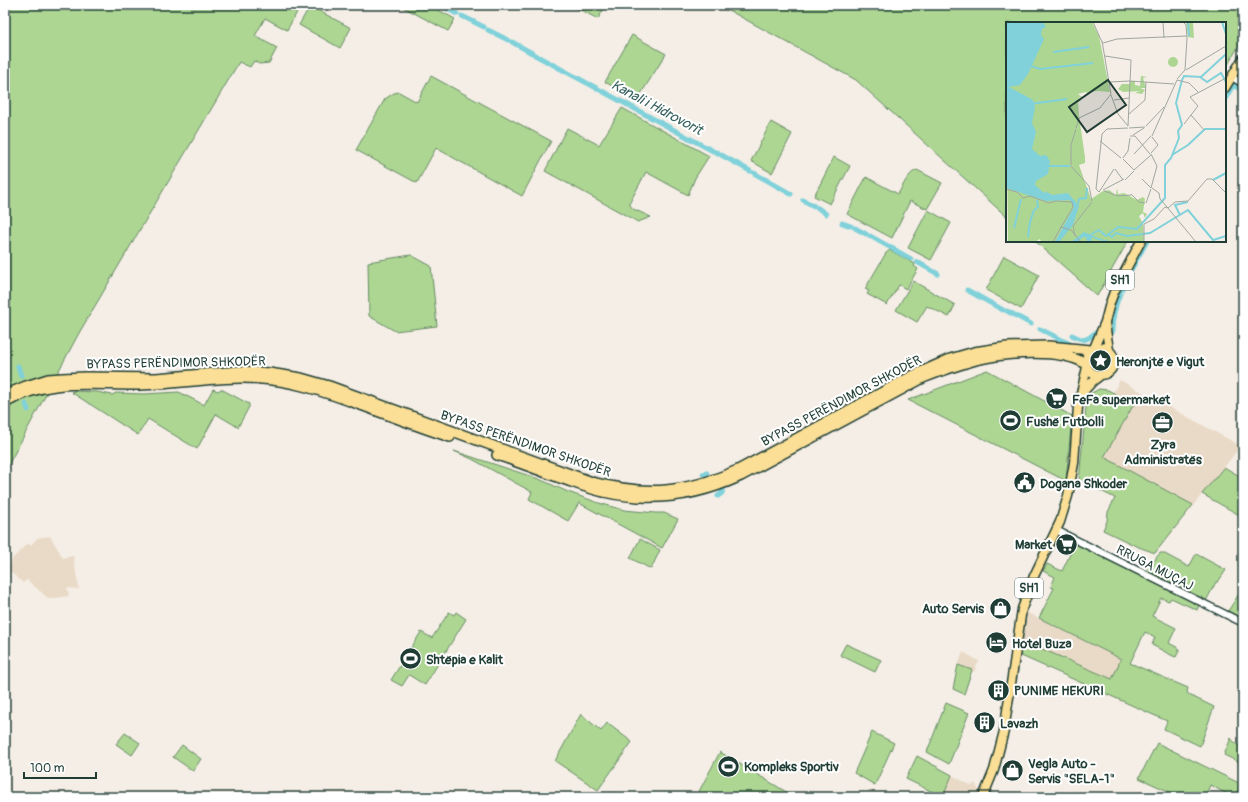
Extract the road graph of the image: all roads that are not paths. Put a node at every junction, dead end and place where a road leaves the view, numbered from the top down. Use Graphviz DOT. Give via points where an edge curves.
graph roads {
  1 [pos="1243,58"];
  2 [pos="1232,77"];
  3 [pos="1243,84"];
  4 [pos="1226,86"];
  5 [pos="1140,242"];
  6 [pos="1105,322"];
  7 [pos="1092,349"];
  8 [pos="1109,350"];
  9 [pos="1086,366"];
  10 [pos="1100,375"];
  11 [pos="1081,394"];
  12 [pos="5,395"];
  13 [pos="5,403"];
  14 [pos="1056,530"];
  15 [pos="1243,623"];
  16 [pos="983,797"];
  1 -- 2 [label="main road"];
  2 -- 3 [label="street"];
  2 -- 4 [label="main road"];
  5 -- 6 [label="main road, SH1" via="1114,292"];
  6 -- 7 [label="main road, SH1"];
  6 -- 8 [label="main road, SH1"];
  7 -- 8 [label="main road" via="1102,347"];
  7 -- 9 [label="main road, SH1" via="1086,356"];
  7 -- 12 [label="highway, BYPASS PERËNDIMOR SHKODËR" via="1007,347 950,359 861,403 738,470 688,487 659,491 617,488 592,482 329,386 269,373 240,371 156,378 48,379"];
  8 -- 10 [label="main road, SH1" via="1114,359 1113,367 1108,373"];
  9 -- 10 [label="main road" via="1092,373"];
  9 -- 11 [label="main road, SH1"];
  9 -- 13 [label="highway, BYPASS PERËNDIMOR SHKODËR" via="1067,356 1029,354 977,360 946,369 923,378 723,484 665,497 637,497 587,488 322,392 275,380 248,378 155,385 55,385 32,391"];
  10 -- 11 [label="main road, SH1"];
  11 -- 14 [label="main road, SH1" via="1071,482"];
  14 -- 15 [label="street, RRUGA MUÇAJ"];
  14 -- 16 [label="main road, SH1" via="1034,576 1022,609 1004,731 997,760"];
}
